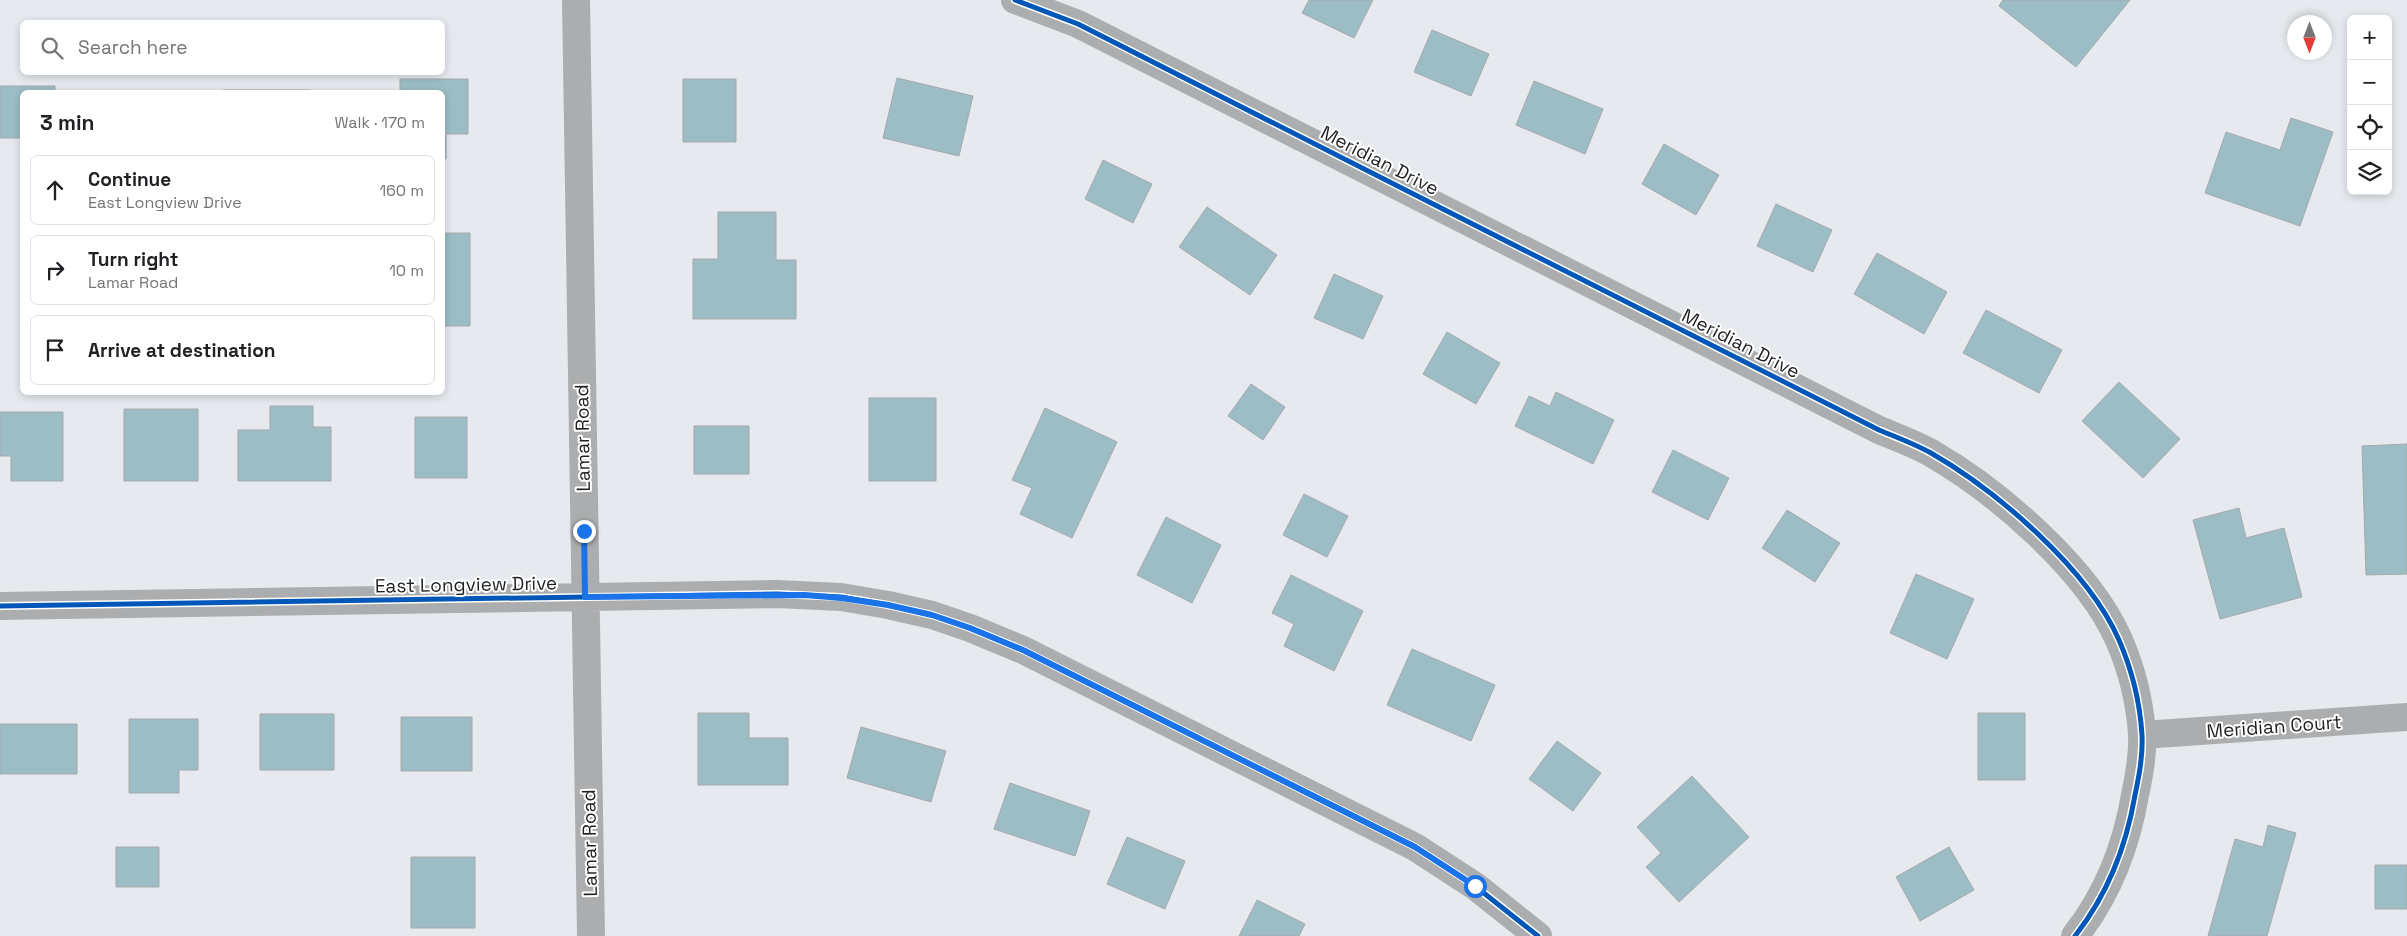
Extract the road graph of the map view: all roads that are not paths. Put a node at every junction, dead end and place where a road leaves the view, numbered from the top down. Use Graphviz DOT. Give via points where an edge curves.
graph roads {
  1 [pos="576,0"];
  2 [pos="1015,0"];
  3 [pos="585,597"];
  4 [pos="0,606"];
  5 [pos="2407,716"];
  6 [pos="2142,736"];
  7 [pos="591,936"];
  8 [pos="1538,936"];
  9 [pos="2075,936"];
  1 -- 3 [label="street, Lamar Road"];
  2 -- 6 [label="street, Meridian Drive" via="1087,28 1930,453 1988,490 2040,536 2094,597 2119,640 2135,686"];
  3 -- 4 [label="street, East Longview Drive"];
  3 -- 7 [label="street, Lamar Road"];
  3 -- 8 [label="street, East Longview Drive" via="777,594 841,598 932,615 970,628 1023,650 1415,847 1475,886"];
  5 -- 6 [label="street, Meridian Court"];
  6 -- 9 [label="street, Meridian Drive" via="2141,765 2130,825 2118,865 2094,912"];
}
